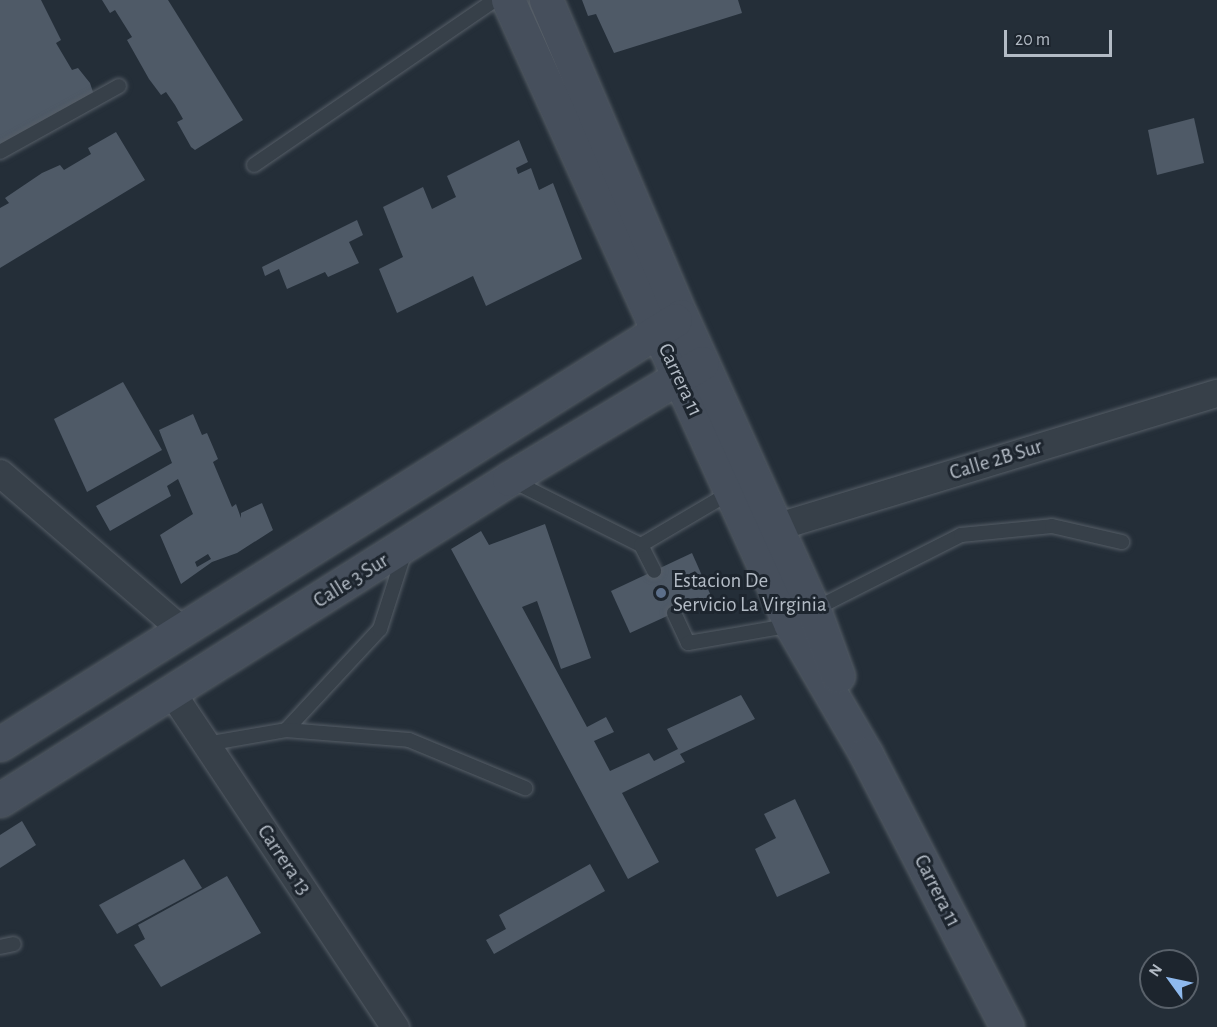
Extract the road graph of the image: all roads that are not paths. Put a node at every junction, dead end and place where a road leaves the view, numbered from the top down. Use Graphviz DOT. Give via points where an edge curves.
graph roads {
  1 [pos="495,0"];
  2 [pos="508,0"];
  3 [pos="546,0"];
  4 [pos="119,86"];
  5 [pos="0,152"];
  6 [pos="255,165"];
  7 [pos="669,323"];
  8 [pos="691,370"];
  9 [pos="1217,393"];
  10 [pos="0,473"];
  11 [pos="509,479"];
  12 [pos="731,492"];
  13 [pos="763,533"];
  14 [pos="1122,542"];
  15 [pos="641,545"];
  16 [pos="406,547"];
  17 [pos="654,571"];
  18 [pos="674,613"];
  19 [pos="803,618"];
  20 [pos="182,630"];
  21 [pos="172,693"];
  22 [pos="286,730"];
  23 [pos="0,744"];
  24 [pos="206,744"];
  25 [pos="525,788"];
  26 [pos="0,800"];
  27 [pos="14,944"];
  28 [pos="0,947"];
  29 [pos="395,1027"];
  30 [pos="1007,1027"];
  1 -- 6 [label="lane"];
  2 -- 7 [label="main road, Carrera 11"];
  3 -- 7 [label="main road, Carrera 11"];
  4 -- 5 [label="lane"];
  7 -- 8 [label="main road, Carrera 11"];
  7 -- 20 [label="main road"];
  8 -- 11 [label="main road, Calle 3 Sur"];
  8 -- 12 [label="main road, Carrera 11"];
  8 -- 13 [label="main road, Carrera 11"];
  9 -- 13 [label="street, Calle 2B Sur"];
  10 -- 20 [label="street"];
  11 -- 15 [label="lane"];
  11 -- 16 [label="main road, Calle 3 Sur"];
  12 -- 13 [label="main road, Carrera 11"];
  12 -- 15 [label="lane"];
  13 -- 19 [label="main road, Carrera 11"];
  14 -- 19 [label="lane" via="1052,526 962,535"];
  15 -- 17 [label="lane"];
  16 -- 21 [label="main road, Calle 3 Sur"];
  16 -- 22 [label="lane" via="380,628"];
  18 -- 19 [label="lane" via="688,643"];
  19 -- 30 [label="main road, Carrera 11" via="866,754"];
  20 -- 23 [label="main road"];
  21 -- 24 [label="street, Carrera 13"];
  21 -- 26 [label="main road, Calle 3 Sur"];
  22 -- 24 [label="lane"];
  22 -- 25 [label="lane" via="409,740"];
  24 -- 29 [label="street, Carrera 13"];
  27 -- 28 [label="lane"];
}
